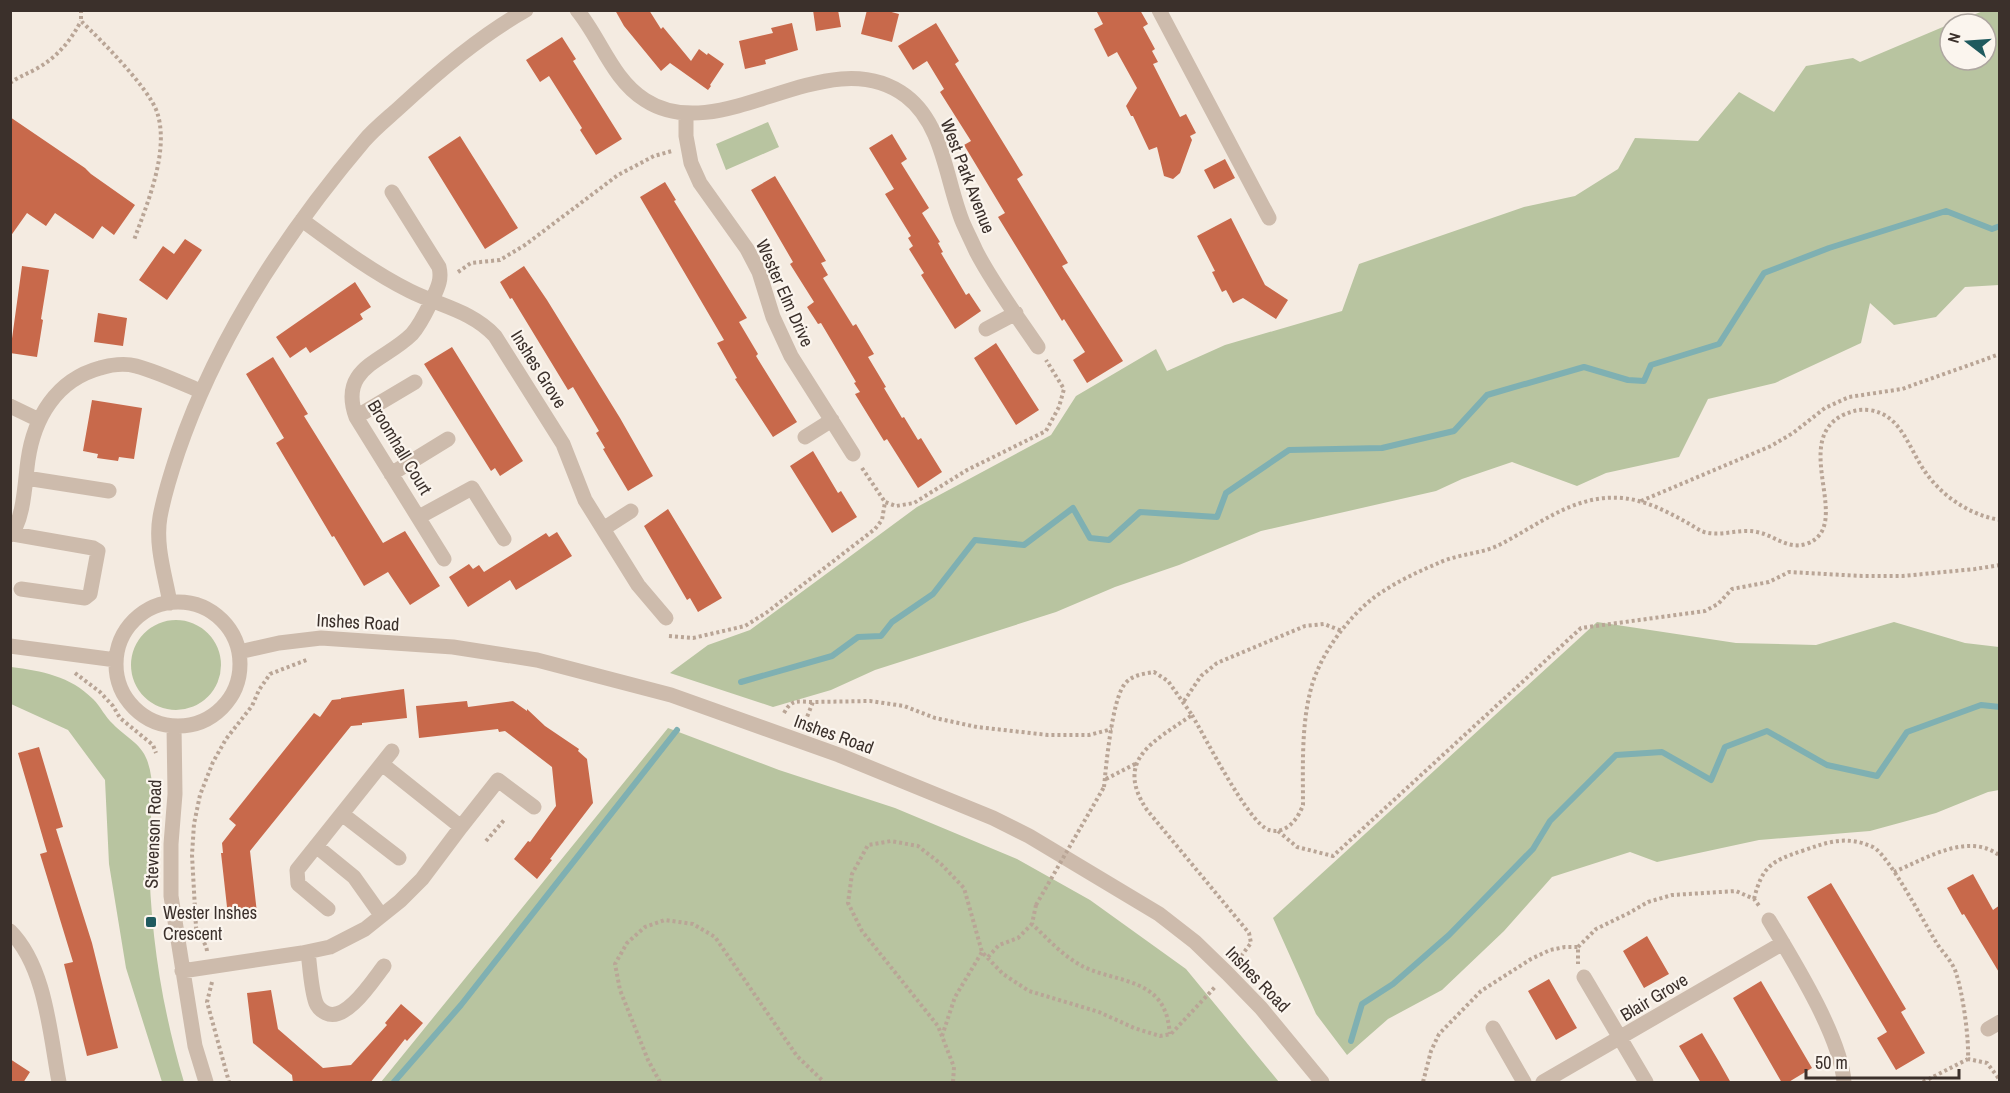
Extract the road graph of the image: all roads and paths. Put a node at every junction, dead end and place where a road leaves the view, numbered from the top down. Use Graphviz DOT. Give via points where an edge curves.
graph roads {
  1 [pos="81,10"];
  2 [pos="526,10"];
  3 [pos="577,10"];
  4 [pos="1160,10"];
  5 [pos="81,21"];
  6 [pos="10,83"];
  7 [pos="686,114"];
  8 [pos="688,147"];
  9 [pos="392,192"];
  10 [pos="1269,218"];
  11 [pos="302,220"];
  12 [pos="134,240"];
  13 [pos="439,283"];
  14 [pos="432,300"];
  15 [pos="1016,313"];
  16 [pos="986,329"];
  17 [pos="1038,346"];
  18 [pos="2000,354"];
  19 [pos="415,382"];
  20 [pos="200,391"];
  21 [pos="10,406"];
  22 [pos="356,417"];
  23 [pos="39,420"];
  24 [pos="832,420"];
  25 [pos="805,437"];
  26 [pos="448,439"];
  27 [pos="853,454"];
  28 [pos="392,474"];
  29 [pos="26,478"];
  30 [pos="109,491"];
  31 [pos="1641,501"];
  32 [pos="885,502"];
  33 [pos="631,511"];
  34 [pos="419,518"];
  35 [pos="2000,520"];
  36 [pos="603,529"];
  37 [pos="12,535"];
  38 [pos="504,539"];
  39 [pos="444,559"];
  40 [pos="2000,565"];
  41 [pos="21,589"];
  42 [pos="170,603"];
  43 [pos="663,624"];
  44 [pos="1342,631"];
  45 [pos="10,646"];
  46 [pos="239,652"];
  47 [pos="313,658"];
  48 [pos="116,660"];
  49 [pos="66,669"];
  50 [pos="1183,701"];
  51 [pos="813,702"];
  52 [pos="784,713"];
  53 [pos="1192,715"];
  54 [pos="805,722"];
  55 [pos="174,726"];
  56 [pos="1112,729"];
  57 [pos="392,751"];
  58 [pos="158,758"];
  59 [pos="1137,763"];
  60 [pos="382,764"];
  61 [pos="1105,779"];
  62 [pos="534,807"];
  63 [pos="342,814"];
  64 [pos="505,819"];
  65 [pos="460,826"];
  66 [pos="1278,831"];
  67 [pos="486,841"];
  68 [pos="316,846"];
  69 [pos="2000,856"];
  70 [pos="399,858"];
  71 [pos="1057,862"];
  72 [pos="1064,866"];
  73 [pos="1894,872"];
  74 [pos="1754,899"];
  75 [pos="328,909"];
  76 [pos="381,915"];
  77 [pos="1767,917"];
  78 [pos="1032,924"];
  79 [pos="10,931"];
  80 [pos="1783,943"];
  81 [pos="1578,947"];
  82 [pos="308,952"];
  83 [pos="982,952"];
  84 [pos="988,957"];
  85 [pos="1241,957"];
  86 [pos="384,966"];
  87 [pos="210,967"];
  88 [pos="182,970"];
  89 [pos="1208,978"];
  90 [pos="1584,978"];
  91 [pos="1216,986"];
  92 [pos="1224,993"];
  93 [pos="1493,1028"];
  94 [pos="1170,1034"];
  95 [pos="942,1037"];
  96 [pos="1621,1039"];
  97 [pos="1968,1059"];
  98 [pos="2000,1080"];
  99 [pos="59,1083"];
  100 [pos="206,1083"];
  101 [pos="229,1083"];
  102 [pos="660,1083"];
  103 [pos="824,1083"];
  104 [pos="953,1083"];
  105 [pos="1322,1083"];
  106 [pos="1423,1083"];
  107 [pos="1524,1083"];
  108 [pos="1543,1083"];
  109 [pos="1647,1083"];
  110 [pos="1844,1083"];
  111 [pos="1923,1083"];
  1 -- 5 [label="path"];
  2 -- 11 [label="street" via="438,72 373,132"];
  3 -- 7 [label="street" via="622,81 645,100"];
  4 -- 10 [label="street"];
  5 -- 6 [label="path" via="60,52"];
  5 -- 12 [label="path" via="146,90 157,112 159,161"];
  7 -- 8 [label="street, Wester Elm Drive"];
  7 -- 15 [label="street, West Park Avenue" via="849,77 880,82 907,96 925,116 938,143 962,222 977,254"];
  8 -- 13 [label="path" via="654,156 618,175 500,260 471,263"];
  8 -- 24 [label="street, Wester Elm Drive" via="690,163 700,183 759,272 791,356"];
  9 -- 13 [label="street" via="439,267"];
  11 -- 14 [label="street, Inshes Grove" via="347,253"];
  11 -- 20 [label="street" via="223,344"];
  13 -- 14 [label="street, Broomhall Court"];
  14 -- 22 [label="street, Broomhall Court" via="413,333 357,376 351,401"];
  14 -- 36 [label="street, Inshes Grove" via="485,325 495,336 563,444 585,500"];
  15 -- 16 [label="street"];
  15 -- 17 [label="street, West Park Avenue"];
  17 -- 32 [label="path" via="1064,389 1046,431 967,470 914,503 896,506"];
  18 -- 31 [label="path" via="1902,389 1850,397 1825,408 1771,446"];
  19 -- 22 [label="street"];
  20 -- 23 [label="street" via="134,365 109,366 71,380"];
  20 -- 42 [label="street" via="169,479 160,519 160,549"];
  21 -- 23 [label="street"];
  22 -- 28 [label="street, Broomhall Court"];
  23 -- 29 [label="street"];
  24 -- 25 [label="street"];
  24 -- 27 [label="street, Wester Elm Drive"];
  26 -- 28 [label="street"];
  27 -- 32 [label="path"];
  28 -- 34 [label="street, Broomhall Court"];
  29 -- 30 [label="street"];
  29 -- 37 [label="street"];
  31 -- 35 [label="path" via="1702,532 1756,531 1793,546 1808,543 1823,530 1827,514 1820,452 1824,435 1836,419 1853,410 1870,410 1894,420 1926,473 1945,495 1967,509"];
  31 -- 44 [label="path" via="1597,499 1559,510 1495,547 1444,560 1375,597"];
  32 -- 43 [label="path" via="882,520 875,529 746,626 693,638 669,636"];
  33 -- 36 [label="street"];
  34 -- 38 [label="street, Broomhall Court" via="472,488"];
  34 -- 39 [label="street, Broomhall Court"];
  36 -- 43 [label="street, Inshes Grove"];
  37 -- 41 [label="street" via="98,551 90,594 85,598"];
  40 -- 66 [label="path" via="1903,576 1789,572 1769,582 1732,589 1705,611 1581,628 1333,856 1297,847"];
  42 -- 46 [label="street" via="189,603 206,609 227,627"];
  42 -- 48 [label="street" via="150,609 133,622 121,639"];
  44 -- 50 [label="path" via="1324,624 1305,626 1217,663 1201,676"];
  44 -- 66 [label="path" via="1312,685 1305,729 1303,805 1299,817"];
  45 -- 48 [label="street"];
  46 -- 55 [label="street" via="235,689 225,705 193,725"];
  46 -- 105 [label="street, Inshes Road" via="321,638 453,647 537,660 671,695 839,755 993,818 1081,865 1159,914 1195,942 1262,1008"];
  47 -- 87 [label="path" via="270,674 213,762 200,795 192,855 195,917 198,938 206,945"];
  48 -- 55 [label="street" via="125,697 138,712 155,722"];
  49 -- 58 [label="path" via="99,692 120,717 153,745"];
  50 -- 53 [label="path"];
  50 -- 56 [label="path" via="1168,681 1154,672 1134,676 1123,685"];
  51 -- 52 [label="path" via="794,702"];
  51 -- 54 [label="path"];
  51 -- 56 [label="path" via="870,700 977,727 1048,735 1089,735"];
  53 -- 59 [label="path" via="1139,755"];
  53 -- 66 [label="path" via="1255,820 1268,830"];
  55 -- 88 [label="street, Stevenson Road" via="171,896"];
  56 -- 61 [label="path"];
  57 -- 60 [label="street"];
  59 -- 61 [label="path"];
  59 -- 85 [label="path" via="1135,788 1139,798 1249,933 1251,943"];
  60 -- 63 [label="street"];
  60 -- 65 [label="street"];
  61 -- 78 [label="path, bridge" via="1104,788 1036,905"];
  62 -- 65 [label="street" via="498,780"];
  63 -- 68 [label="street"];
  63 -- 70 [label="street"];
  64 -- 67 [label="path"];
  65 -- 76 [label="street" via="422,879"];
  68 -- 75 [label="street" via="297,870 298,884"];
  68 -- 76 [label="street" via="354,877"];
  69 -- 73 [label="path" via="1974,846 1955,847"];
  71 -- 72 [label="path"];
  73 -- 74 [label="path" via="1876,848 1834,840 1781,857 1763,872"];
  73 -- 97 [label="path" via="1956,971"];
  74 -- 77 [label="path"];
  74 -- 81 [label="path" via="1736,891 1664,897 1596,929"];
  76 -- 82 [label="street" via="330,947"];
  77 -- 80 [label="street"];
  78 -- 84 [label="path"];
  78 -- 94 [label="path" via="1083,967 1150,991 1165,1009"];
  79 -- 99 [label="street" via="30,957 41,988"];
  80 -- 96 [label="street, Blair Grove"];
  80 -- 110 [label="street" via="1828,1029 1844,1072"];
  81 -- 90 [label="path" via="1578,964"];
  81 -- 106 [label="path" via="1550,950 1531,958 1481,991 1439,1034"];
  82 -- 86 [label="street" via="316,1003 330,1015 351,1006"];
  82 -- 87 [label="street"];
  83 -- 84 [label="path"];
  83 -- 95 [label="path" via="955,997"];
  83 -- 95 [label="path" via="964,888 941,864 918,846 891,841 868,845 852,874 848,903 862,931 938,1026"];
  84 -- 94 [label="path" via="1003,974 1029,991 1160,1036"];
  87 -- 88 [label="street"];
  87 -- 101 [label="path" via="212,985 207,1002"];
  88 -- 100 [label="street, Stevenson Road" via="195,1046"];
  89 -- 91 [label="path"];
  90 -- 96 [label="street"];
  91 -- 92 [label="path"];
  91 -- 94 [label="path"];
  93 -- 107 [label="street"];
  95 -- 104 [label="path" via="954,1067"];
  96 -- 108 [label="street, Blair Grove"];
  96 -- 109 [label="street"];
  97 -- 98 [label="path" via="1987,1063"];
  97 -- 111 [label="path"];
  102 -- 103 [label="path" via="620,990 615,964 627,943 645,927 665,920 693,924 715,936 797,1056"];
}
